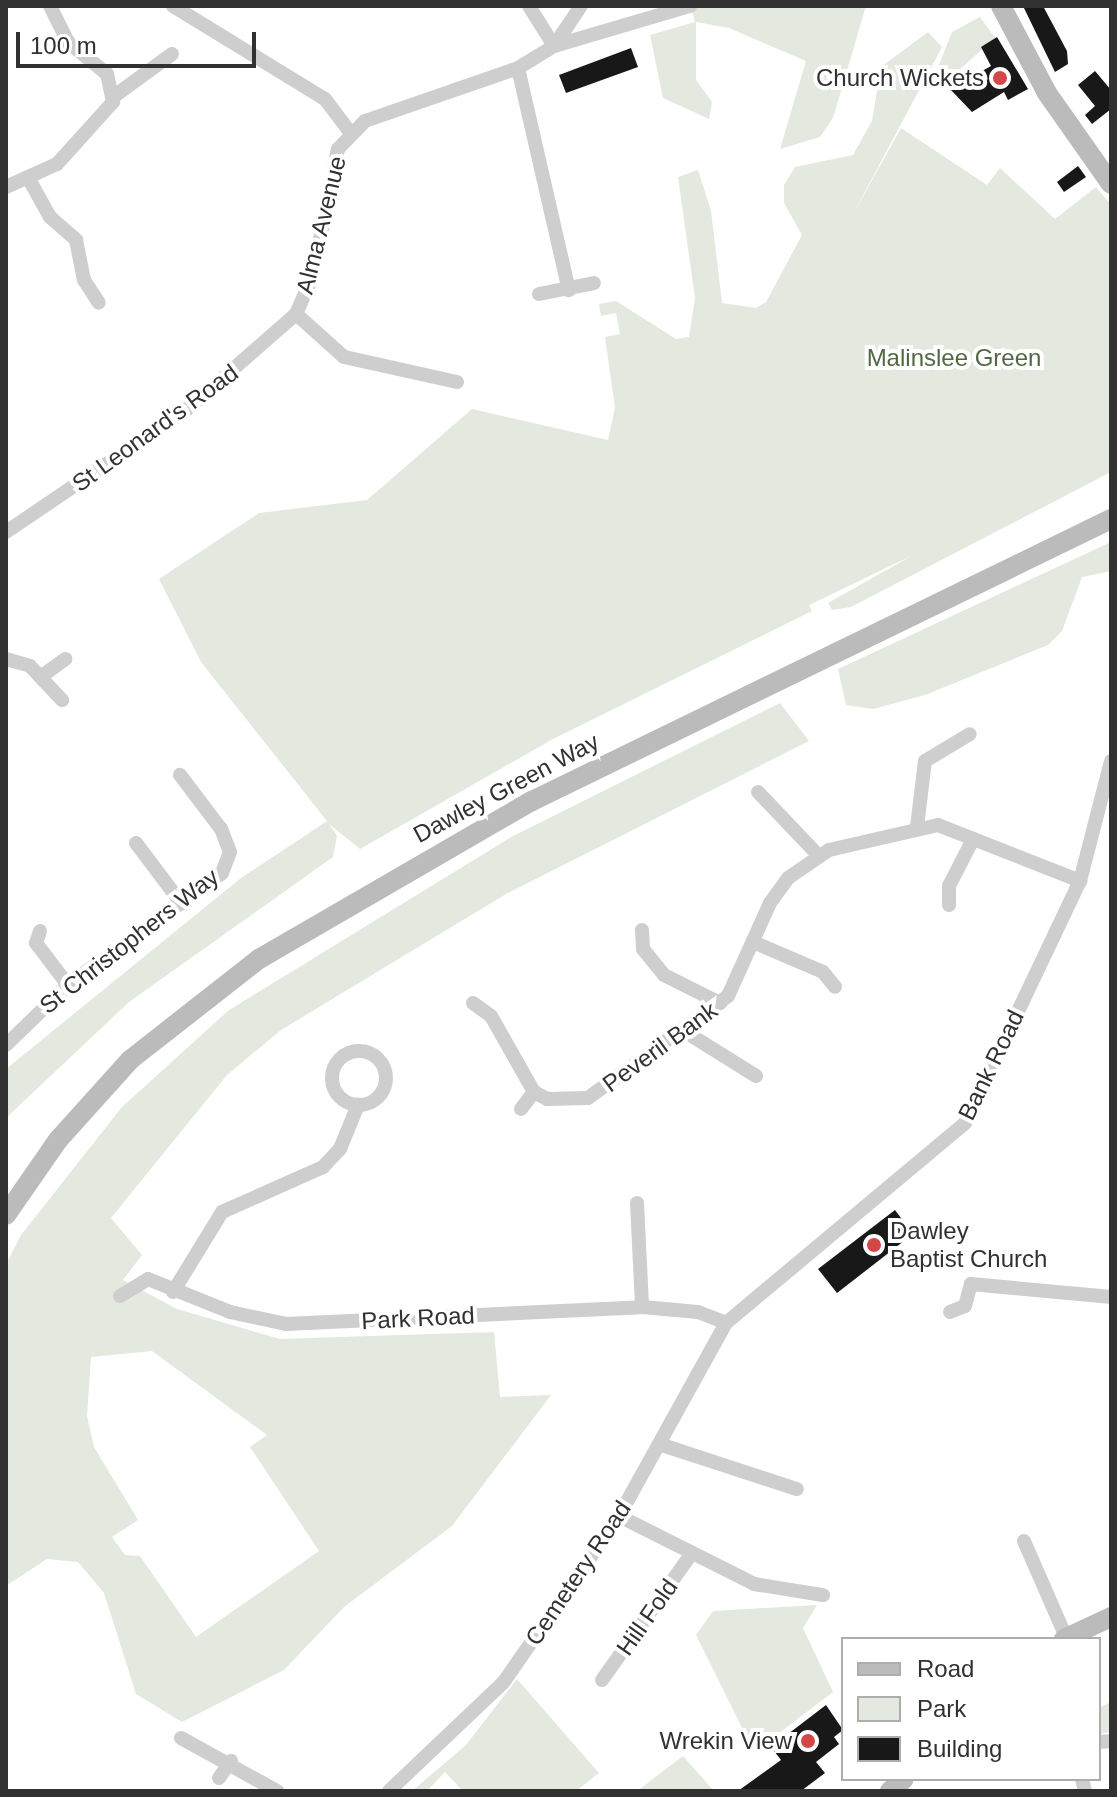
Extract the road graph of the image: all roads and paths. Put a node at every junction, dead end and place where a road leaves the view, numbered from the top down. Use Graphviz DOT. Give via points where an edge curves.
graph roads {
  1 [pos="50,6"];
  2 [pos="173,6"];
  3 [pos="529,6"];
  4 [pos="581,6"];
  5 [pos="690,6"];
  6 [pos="1001,6"];
  7 [pos="554,46"];
  8 [pos="172,54"];
  9 [pos="518,68"];
  10 [pos="113,97"];
  11 [pos="348,130"];
  12 [pos="30,181"];
  13 [pos="1111,184"];
  14 [pos="6,187"];
  15 [pos="594,283"];
  16 [pos="569,290"];
  17 [pos="539,294"];
  18 [pos="99,303"];
  19 [pos="296,314"];
  20 [pos="457,382"];
  21 [pos="1111,519"];
  22 [pos="6,532"];
  23 [pos="6,659"];
  24 [pos="65,659"];
  25 [pos="42,676"];
  26 [pos="62,700"];
  27 [pos="970,734"];
  28 [pos="1111,761"];
  29 [pos="180,775"];
  30 [pos="758,792"];
  31 [pos="917,827"];
  32 [pos="1105,828"];
  33 [pos="973,839"];
  34 [pos="136,843"];
  35 [pos="819,856"];
  36 [pos="1080,881"];
  37 [pos="182,904"];
  38 [pos="949,905"];
  39 [pos="642,930"];
  40 [pos="40,931"];
  41 [pos="753,942"];
  42 [pos="68,985"];
  43 [pos="835,987"];
  44 [pos="473,1003"];
  45 [pos="720,1003"];
  46 [pos="684,1031"];
  47 [pos="6,1045"];
  48 [pos="756,1076"];
  49 [pos="534,1092"];
  50 [pos="358,1105"];
  51 [pos="521,1109"];
  52 [pos="637,1203"];
  53 [pos="6,1215"];
  54 [pos="173,1292"];
  55 [pos="120,1296"];
  56 [pos="1111,1297"];
  57 [pos="642,1307"];
  58 [pos="950,1312"];
  59 [pos="726,1323"];
  60 [pos="659,1444"];
  61 [pos="797,1489"];
  62 [pos="619,1516"];
  63 [pos="1024,1541"];
  64 [pos="692,1553"];
  65 [pos="823,1595"];
  66 [pos="1111,1617"];
  67 [pos="1065,1637"];
  68 [pos="1067,1637"];
  69 [pos="602,1680"];
  70 [pos="181,1738"];
  71 [pos="231,1761"];
  72 [pos="219,1778"];
  73 [pos="277,1791"];
  74 [pos="389,1791"];
  1 -- 10 [label="street" via="68,42 107,74"];
  2 -- 11 [label="street" via="325,99"];
  3 -- 7 [label="street"];
  4 -- 7 [label="street, Alma Avenue"];
  5 -- 7 [label="street, Alma Avenue"];
  6 -- 13 [label="main road" via="1047,93"];
  7 -- 9 [label="street, Alma Avenue"];
  8 -- 10 [label="street"];
  9 -- 11 [label="street, Alma Avenue"];
  9 -- 16 [label="street"];
  10 -- 12 [label="street" via="57,164"];
  11 -- 19 [label="street, Alma Avenue" via="338,149 313,275"];
  12 -- 14 [label="street"];
  12 -- 18 [label="street" via="50,217 76,240 84,280"];
  15 -- 16 [label="street"];
  16 -- 17 [label="street"];
  19 -- 20 [label="street, Alma Avenue" via="339,355"];
  19 -- 22 [label="street, St Leonard's Road" via="186,410"];
  21 -- 53 [label="main road, Dawley Green Way" via="532,801 259,959 130,1060 58,1140"];
  23 -- 25 [label="street"];
  24 -- 25 [label="street"];
  25 -- 26 [label="street"];
  27 -- 31 [label="street" via="925,761"];
  28 -- 32 [label="street, Bank Road"];
  29 -- 37 [label="street, St Christophers Way" via="230,852 222,873"];
  30 -- 35 [label="street"];
  31 -- 33 [label="street, Peveril Bank" via="938,825"];
  31 -- 35 [label="street, Peveril Bank"];
  32 -- 36 [label="street, Bank Road"];
  33 -- 36 [label="street, Peveril Bank"];
  33 -- 38 [label="street" via="949,886"];
  34 -- 37 [label="street"];
  35 -- 41 [label="street, Peveril Bank" via="788,878"];
  36 -- 59 [label="street, Bank Road" via="965,1123"];
  37 -- 42 [label="street, St Christophers Way"];
  39 -- 45 [label="street" via="643,949 664,975"];
  40 -- 42 [label="street" via="36,943"];
  41 -- 43 [label="street" via="823,972"];
  41 -- 45 [label="street, Peveril Bank"];
  42 -- 47 [label="street, St Christophers Way"];
  44 -- 49 [label="street" via="491,1016"];
  45 -- 46 [label="street, Peveril Bank"];
  46 -- 48 [label="street"];
  46 -- 49 [label="street, Peveril Bank" via="588,1098 547,1099"];
  49 -- 51 [label="street"];
  50 -- 54 [label="street" via="340,1149 323,1167 222,1212"];
  52 -- 57 [label="street"];
  54 -- 55 [label="street, Park Road" via="144,1279"];
  54 -- 57 [label="street, Park Road" via="286,1324"];
  56 -- 58 [label="street" via="971,1284 965,1306"];
  57 -- 59 [label="street, Park Road" via="698,1312"];
  59 -- 60 [label="street, Cemetery Road"];
  60 -- 61 [label="street"];
  60 -- 62 [label="street, Cemetery Road"];
  62 -- 64 [label="street, Hill Fold"];
  62 -- 74 [label="street, Cemetery Road" via="503,1683"];
  63 -- 67 [label="street"];
  64 -- 65 [label="street, Hill Fold" via="754,1584"];
  64 -- 69 [label="street, Hill Fold"];
  66 -- 68 [label="main road"];
  70 -- 71 [label="street"];
  71 -- 72 [label="street"];
  71 -- 73 [label="street"];
}
